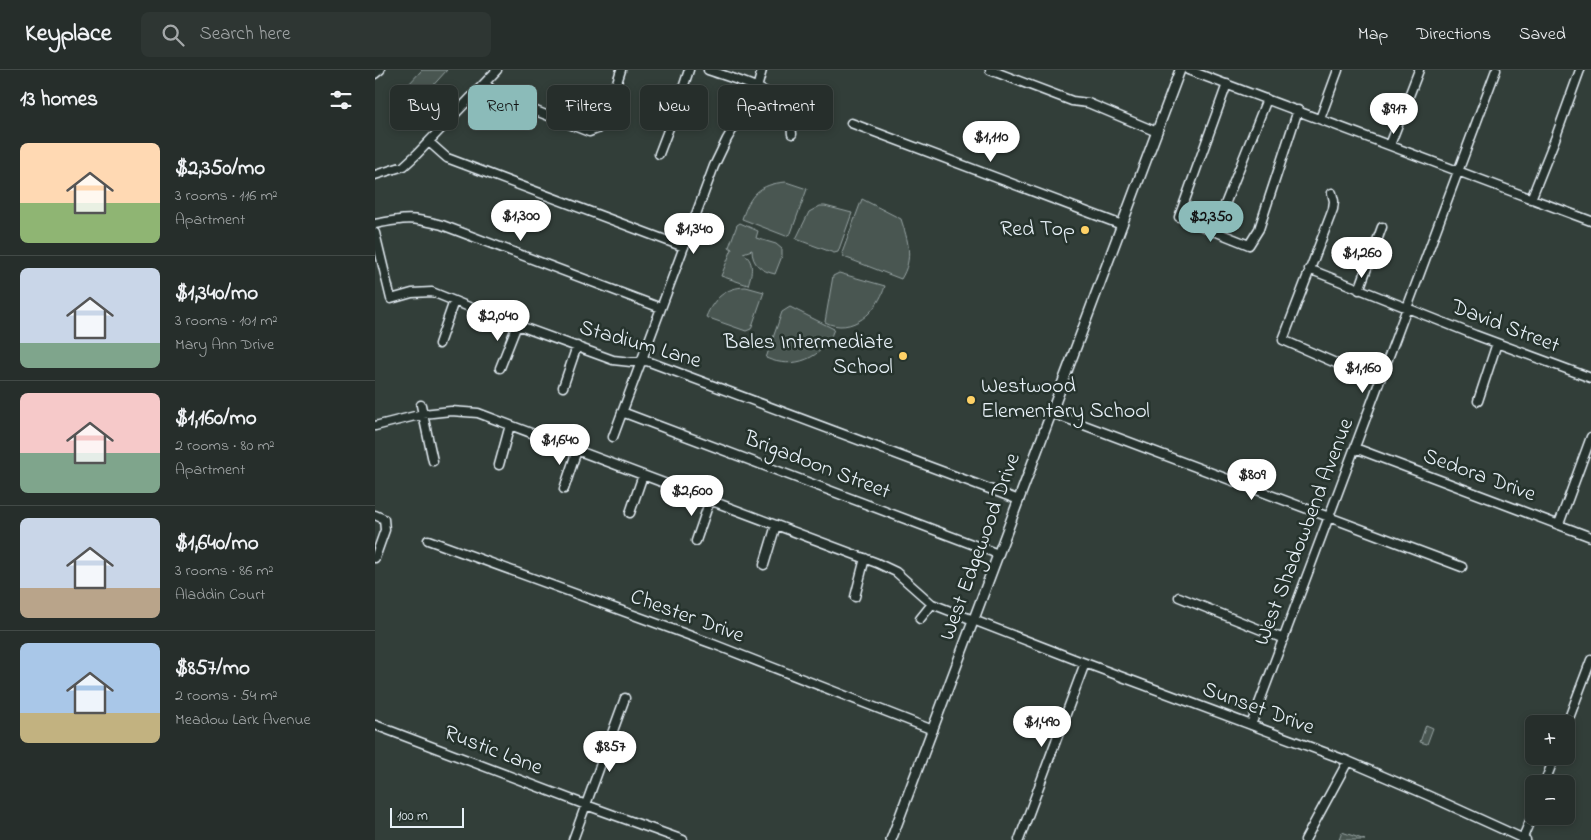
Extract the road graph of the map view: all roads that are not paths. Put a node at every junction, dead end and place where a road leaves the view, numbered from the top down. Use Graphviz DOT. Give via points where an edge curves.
graph roads {
  1 [pos="380,70"];
  2 [pos="497,70"];
  3 [pos="621,70"];
  4 [pos="689,70"];
  5 [pos="708,70"];
  6 [pos="762,70"];
  7 [pos="990,70"];
  8 [pos="1181,70"];
  9 [pos="1188,70"];
  10 [pos="1338,70"];
  11 [pos="1419,70"];
  12 [pos="1496,70"];
  13 [pos="1580,70"];
  14 [pos="375,74"];
  15 [pos="485,83"];
  16 [pos="1227,84"];
  17 [pos="749,85"];
  18 [pos="758,85"];
  19 [pos="1267,99"];
  20 [pos="1297,110"];
  21 [pos="1320,119"];
  22 [pos="851,123"];
  23 [pos="732,130"];
  24 [pos="792,130"];
  25 [pos="1157,132"];
  26 [pos="792,134"];
  27 [pos="429,142"];
  28 [pos="1390,145"];
  29 [pos="659,154"];
  30 [pos="1458,171"];
  31 [pos="375,175"];
  32 [pos="1332,193"];
  33 [pos="1531,199"];
  34 [pos="1591,221"];
  35 [pos="375,224"];
  36 [pos="1122,226"];
  37 [pos="1382,227"];
  38 [pos="1214,232"];
  39 [pos="375,234"];
  40 [pos="684,247"];
  41 [pos="1309,270"];
  42 [pos="1359,290"];
  43 [pos="454,301"];
  44 [pos="661,308"];
  45 [pos="1407,309"];
  46 [pos="517,325"];
  47 [pos="1497,343"];
  48 [pos="439,344"];
  49 [pos="577,346"];
  50 [pos="641,361"];
  51 [pos="1338,364"];
  52 [pos="500,368"];
  53 [pos="1591,378"];
  54 [pos="563,387"];
  55 [pos="1478,400"];
  56 [pos="421,405"];
  57 [pos="622,412"];
  58 [pos="1051,413"];
  59 [pos="423,414"];
  60 [pos="510,425"];
  61 [pos="375,426"];
  62 [pos="613,437"];
  63 [pos="1591,437"];
  64 [pos="1355,448"];
  65 [pos="577,450"];
  66 [pos="433,461"];
  67 [pos="499,465"];
  68 [pos="643,475"];
  69 [pos="564,489"];
  70 [pos="709,500"];
  71 [pos="1019,500"];
  72 [pos="630,513"];
  73 [pos="375,515"];
  74 [pos="1329,518"];
  75 [pos="1559,524"];
  76 [pos="776,525"];
  77 [pos="1591,536"];
  78 [pos="428,540"];
  79 [pos="696,541"];
  80 [pos="998,554"];
  81 [pos="375,558"];
  82 [pos="865,558"];
  83 [pos="764,565"];
  84 [pos="1462,568"];
  85 [pos="855,597"];
  86 [pos="1179,597"];
  87 [pos="932,604"];
  88 [pos="920,619"];
  89 [pos="973,620"];
  90 [pos="1284,639"];
  91 [pos="1591,660"];
  92 [pos="1085,663"];
  93 [pos="625,698"];
  94 [pos="1570,715"];
  95 [pos="375,725"];
  96 [pos="1251,725"];
  97 [pos="933,730"];
  98 [pos="1348,761"];
  99 [pos="586,805"];
  100 [pos="1529,825"];
  101 [pos="573,840"];
  102 [pos="683,840"];
  103 [pos="891,840"];
  104 [pos="1019,840"];
  105 [pos="1305,840"];
  106 [pos="1523,840"];
  1 -- 14 [label="street"];
  2 -- 15 [label="street"];
  3 -- 15 [label="street" via="605,120 589,132 498,96"];
  4 -- 29 [label="street"];
  5 -- 17 [label="street"];
  6 -- 18 [label="street"];
  7 -- 25 [label="street" via="1072,101 1088,103"];
  8 -- 25 [label="main road, West Edgewood Drive"];
  9 -- 16 [label="street"];
  10 -- 21 [label="street"];
  11 -- 28 [label="street"];
  12 -- 30 [label="street, West Shadowbend Avenue"];
  13 -- 33 [label="street"];
  15 -- 27 [label="street"];
  16 -- 19 [label="street"];
  16 -- 38 [label="street" via="1179,218"];
  19 -- 20 [label="street"];
  19 -- 38 [label="street"];
  20 -- 21 [label="street"];
  20 -- 38 [label="street" via="1259,229 1249,246"];
  21 -- 28 [label="street"];
  22 -- 36 [label="street"];
  23 -- 40 [label="street" via="717,159"];
  24 -- 26 [label="street"];
  25 -- 36 [label="main road, West Edgewood Drive"];
  27 -- 31 [label="street" via="404,166"];
  27 -- 40 [label="street" via="447,158"];
  28 -- 30 [label="street"];
  30 -- 33 [label="street"];
  30 -- 45 [label="street, West Shadowbend Avenue"];
  32 -- 41 [label="street" via="1333,209"];
  33 -- 34 [label="street"];
  35 -- 44 [label="street" via="417,218"];
  36 -- 58 [label="main road, West Edgewood Drive"];
  37 -- 42 [label="street"];
  39 -- 43 [label="street, Stadium Lane" via="391,299 432,292"];
  40 -- 44 [label="street"];
  41 -- 42 [label="street, David Street"];
  41 -- 51 [label="street" via="1283,340"];
  42 -- 45 [label="street, David Street"];
  43 -- 46 [label="street, Stadium Lane"];
  43 -- 48 [label="street"];
  44 -- 50 [label="street"];
  45 -- 47 [label="street, David Street"];
  45 -- 64 [label="street, West Shadowbend Avenue"];
  46 -- 49 [label="street, Stadium Lane"];
  46 -- 52 [label="street"];
  47 -- 53 [label="street, David Street"];
  47 -- 55 [label="street"];
  49 -- 50 [label="street, Stadium Lane" via="613,360"];
  49 -- 54 [label="street"];
  50 -- 57 [label="street"];
  50 -- 71 [label="street, Stadium Lane"];
  56 -- 59 [label="street"];
  57 -- 62 [label="street"];
  57 -- 80 [label="street, Brigadoon Street"];
  58 -- 71 [label="main road, West Edgewood Drive"];
  58 -- 74 [label="street"];
  59 -- 60 [label="street" via="478,413"];
  59 -- 61 [label="street"];
  59 -- 66 [label="street"];
  60 -- 65 [label="street"];
  60 -- 67 [label="street"];
  63 -- 75 [label="street"];
  64 -- 74 [label="street, West Shadowbend Avenue"];
  64 -- 75 [label="street, Sedora Drive"];
  65 -- 68 [label="street"];
  65 -- 69 [label="street"];
  68 -- 70 [label="street"];
  68 -- 72 [label="street"];
  70 -- 76 [label="street"];
  70 -- 79 [label="street"];
  71 -- 80 [label="main road, West Edgewood Drive"];
  73 -- 81 [label="street" via="384,519 385,530"];
  74 -- 84 [label="street"];
  74 -- 90 [label="street, West Shadowbend Avenue"];
  75 -- 77 [label="street, Sedora Drive"];
  76 -- 82 [label="street"];
  76 -- 83 [label="street"];
  78 -- 97 [label="street, Chester Drive" via="713,644"];
  80 -- 89 [label="main road, West Edgewood Drive"];
  82 -- 85 [label="street"];
  82 -- 87 [label="street" via="896,572"];
  86 -- 90 [label="street"];
  87 -- 88 [label="street"];
  87 -- 89 [label="street, Sunset Drive"];
  89 -- 92 [label="street, Sunset Drive"];
  89 -- 97 [label="main road, West Edgewood Drive"];
  90 -- 96 [label="street, West Shadowbend Avenue"];
  91 -- 94 [label="street"];
  92 -- 96 [label="street, Sunset Drive"];
  92 -- 104 [label="street"];
  93 -- 99 [label="street"];
  95 -- 99 [label="street, Rustic Lane"];
  96 -- 98 [label="street, Sunset Drive"];
  97 -- 103 [label="main road, West Edgewood Drive"];
  98 -- 105 [label="street"];
  98 -- 106 [label="street, Sunset Drive"];
  99 -- 101 [label="street"];
  99 -- 102 [label="street, Rustic Lane"];
  100 -- 106 [label="street"];
}
